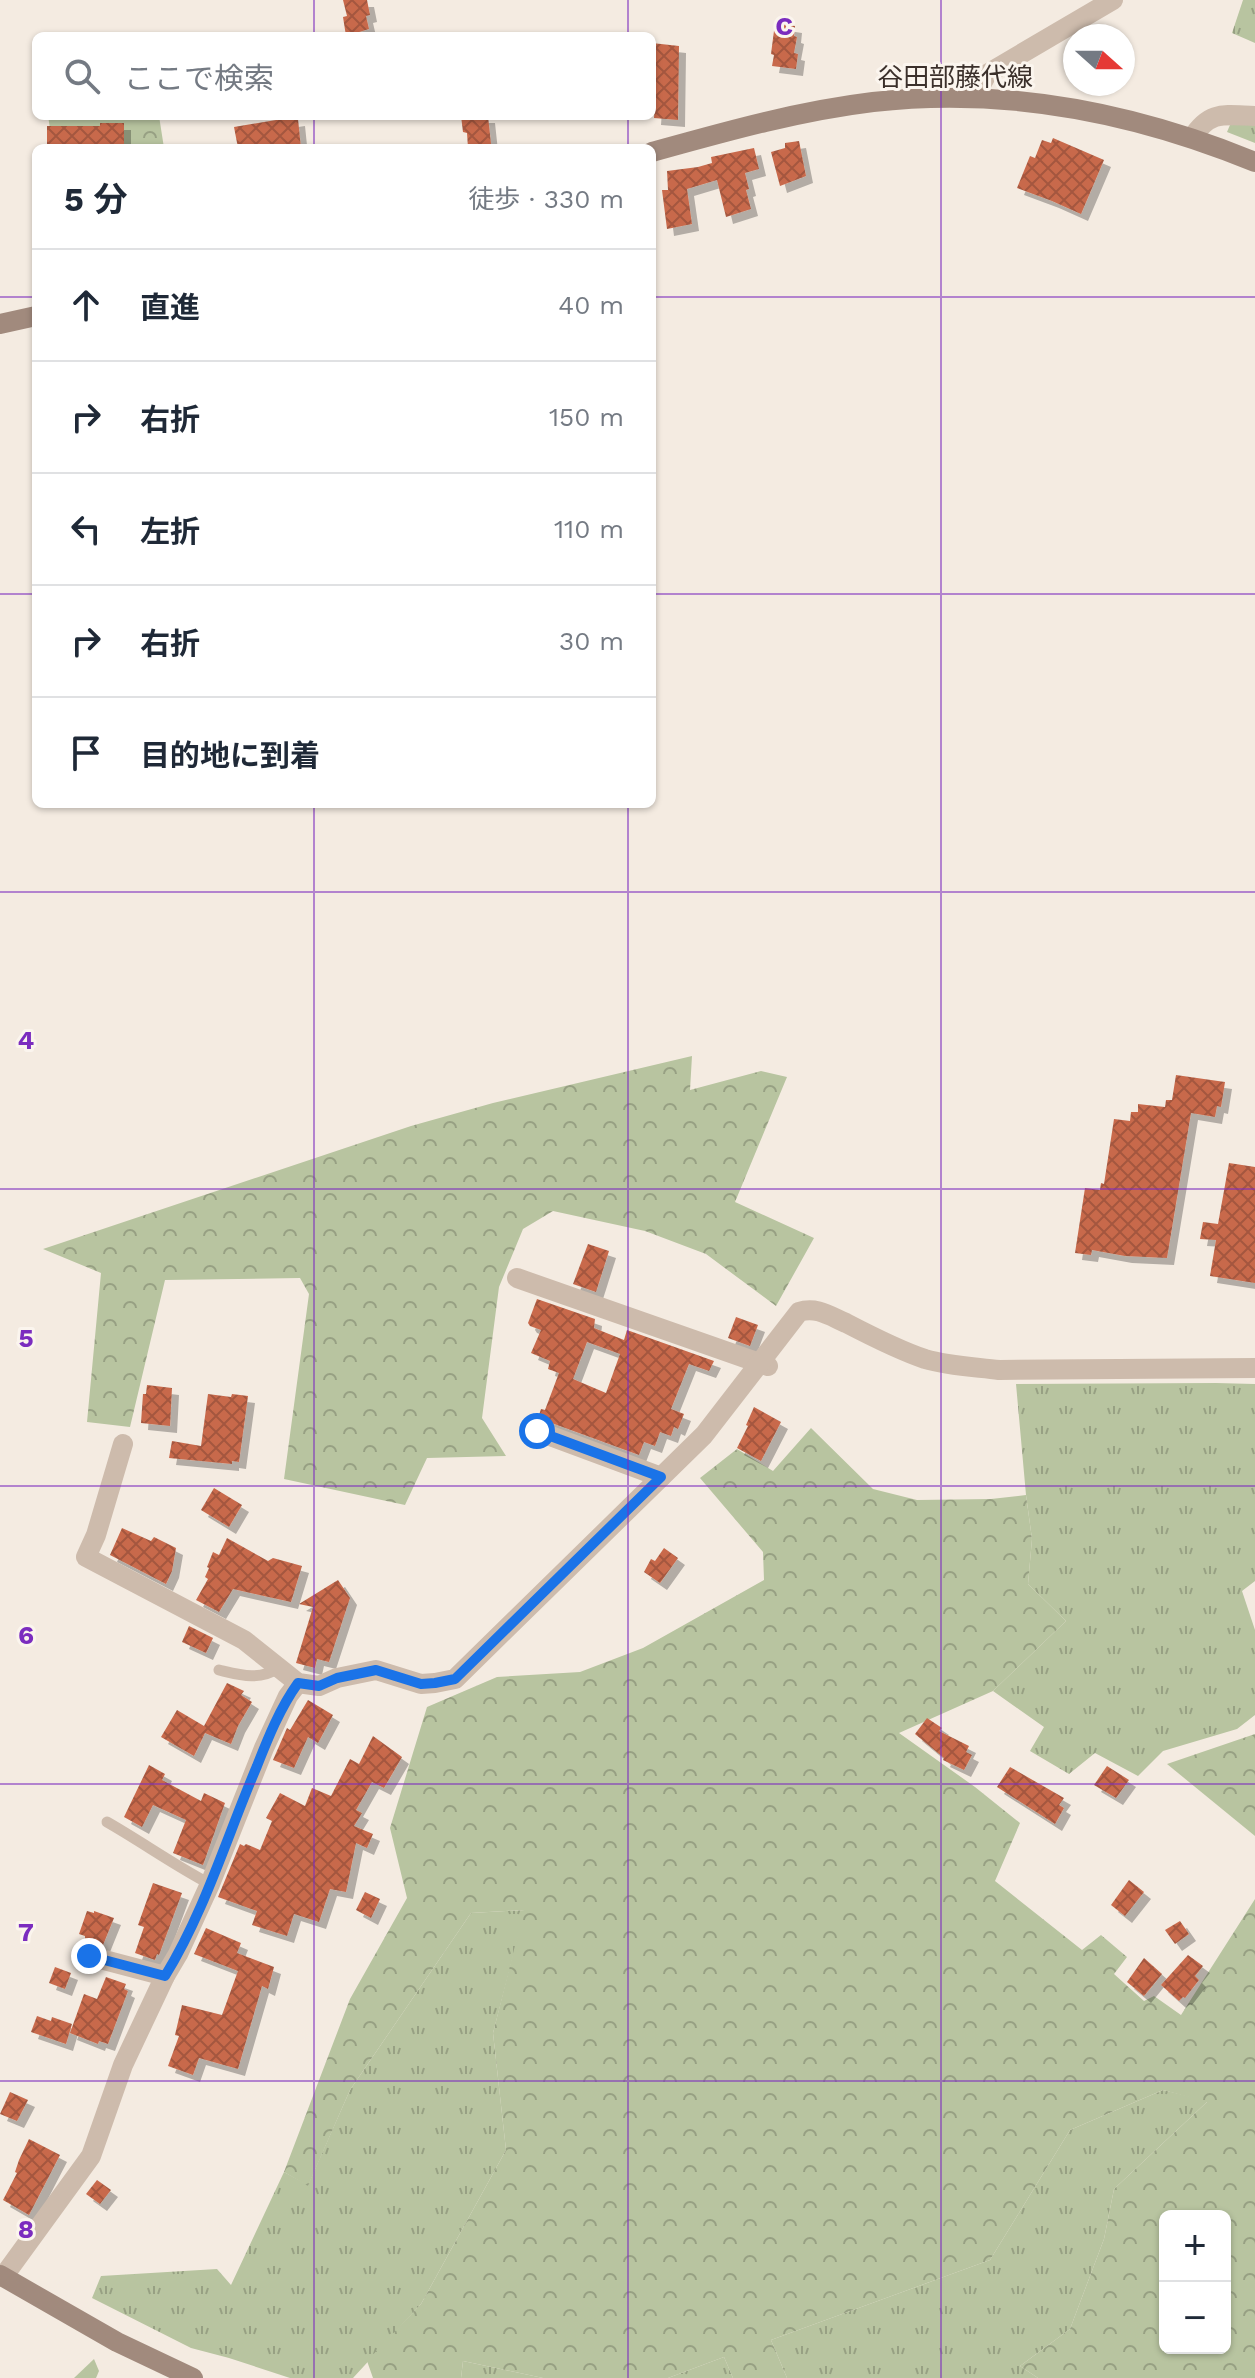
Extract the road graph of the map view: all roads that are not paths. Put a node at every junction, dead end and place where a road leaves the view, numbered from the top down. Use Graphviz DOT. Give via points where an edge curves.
graph roads {
  1 [pos="1113,0"];
  2 [pos="979,98"];
  3 [pos="1255,116"];
  4 [pos="1192,138"];
  5 [pos="656,151"];
  6 [pos="1255,162"];
  7 [pos="32,317"];
  8 [pos="0,324"];
  9 [pos="517,1278"];
  10 [pos="765,1365"];
  11 [pos="1255,1368"];
  12 [pos="537,1431"];
  13 [pos="123,1444"];
  14 [pos="661,1477"];
  15 [pos="279,1668"];
  16 [pos="219,1670"];
  17 [pos="298,1683"];
  18 [pos="107,1822"];
  19 [pos="210,1884"];
  20 [pos="89,1956"];
  21 [pos="165,1976"];
  22 [pos="1,2276"];
  23 [pos="193,2378"];
  1 -- 2 [label="street" via="987,74"];
  2 -- 4 [label="main road, 谷田部藤代線" via="1100,112"];
  2 -- 5 [label="main road, 谷田部藤代線" via="869,102"];
  3 -- 4 [label="street" via="1213,117"];
  4 -- 6 [label="main road, 谷田部藤代線"];
  7 -- 8 [label="main road"];
  9 -- 10 [label="street"];
  10 -- 11 [label="street" via="799,1312 808,1309 926,1359 962,1366"];
  10 -- 14 [label="street"];
  12 -- 14 [label="street"];
  13 -- 15 [label="street" via="86,1557 244,1640"];
  14 -- 17 [label="street" via="455,1679 421,1684 376,1670 319,1686"];
  15 -- 16 [label="lane" via="248,1677"];
  15 -- 17 [label="street"];
  17 -- 19 [label="street" via="264,1748"];
  18 -- 19 [label="lane"];
  19 -- 21 [label="street"];
  20 -- 21 [label="street"];
  21 -- 22 [label="street" via="123,2065 91,2156"];
  22 -- 23 [label="main road"];
}
